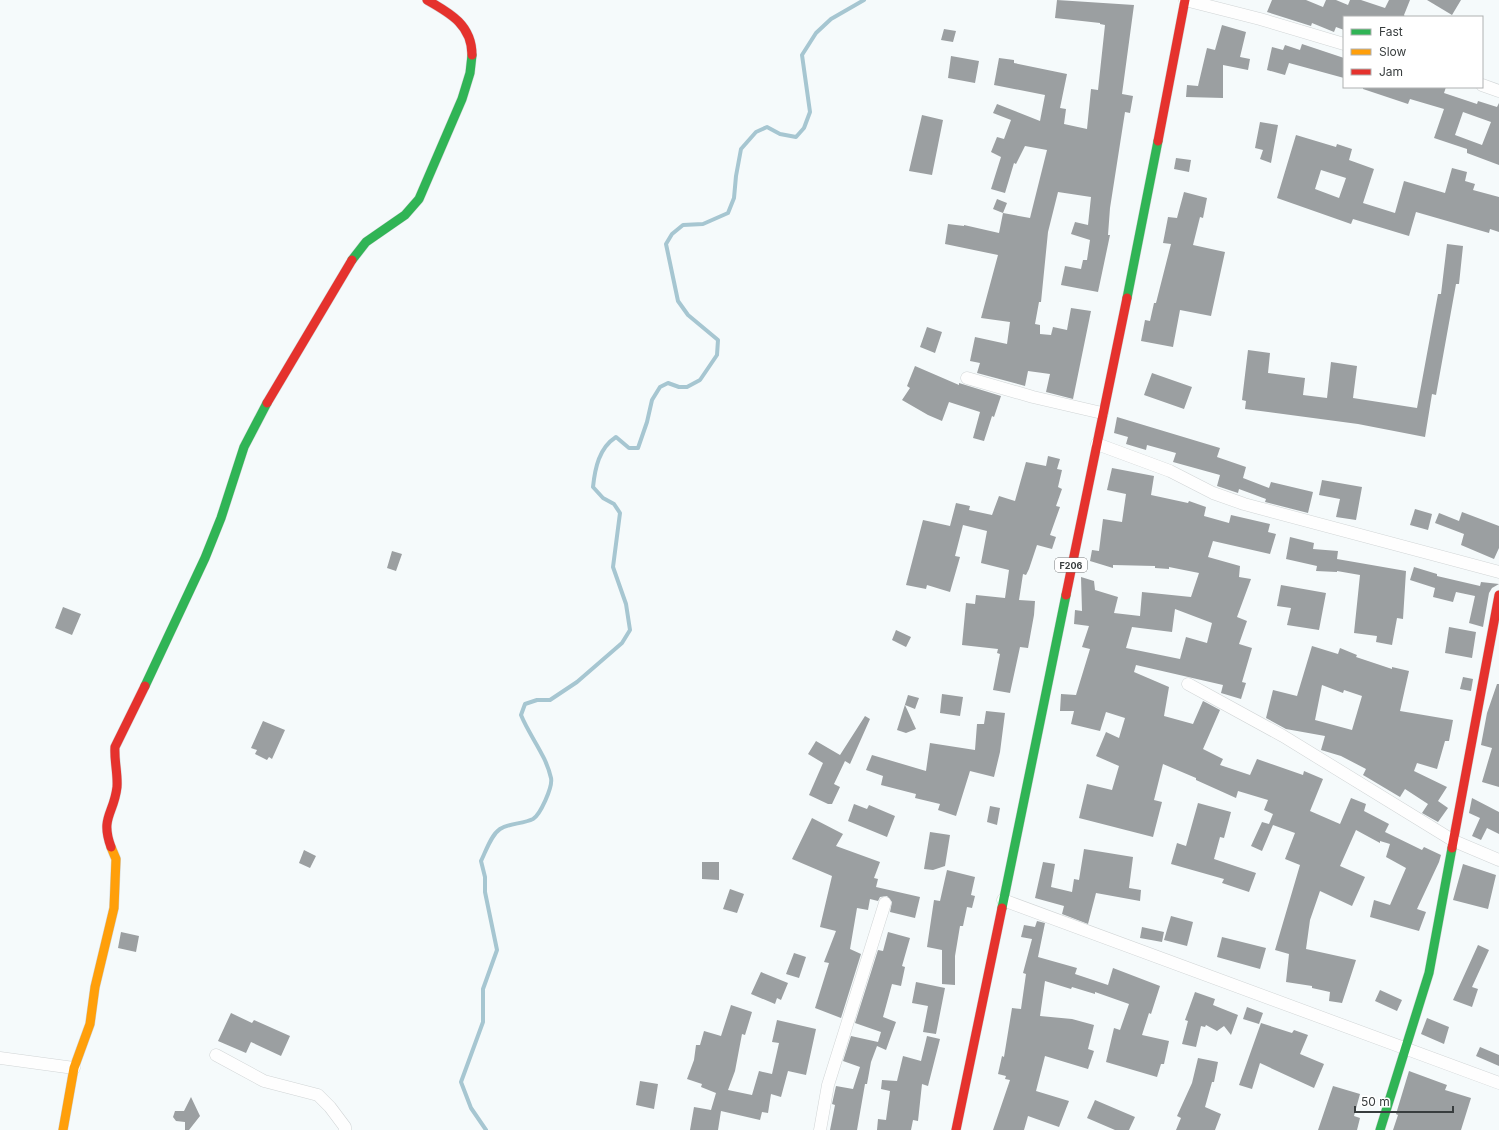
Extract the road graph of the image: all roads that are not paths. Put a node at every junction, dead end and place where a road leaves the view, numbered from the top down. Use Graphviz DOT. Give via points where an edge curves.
graph roads {
  1 [pos="428,0"];
  2 [pos="1185,0"];
  3 [pos="1343,44"];
  4 [pos="1483,85"];
  5 [pos="1499,91"];
  6 [pos="967,378"];
  7 [pos="1102,414"];
  8 [pos="1097,444"];
  9 [pos="1499,572"];
  10 [pos="1499,595"];
  11 [pos="1188,684"];
  12 [pos="1454,841"];
  13 [pos="1499,860"];
  14 [pos="1004,900"];
  15 [pos="885,903"];
  16 [pos="1405,1047"];
  17 [pos="216,1055"];
  18 [pos="0,1058"];
  19 [pos="74,1068"];
  20 [pos="1499,1083"];
  21 [pos="63,1130"];
  22 [pos="345,1130"];
  23 [pos="820,1130"];
  24 [pos="956,1130"];
  25 [pos="1380,1130"];
  1 -- 19 [label="street" via="461,20 467,27 471,43 472,62 454,121 422,193 411,210 402,218 380,229 361,248 308,332 250,434 217,530 115,747 116,787 106,825 106,833 116,858 114,908 96,980 90,1024"];
  2 -- 3 [label="street"];
  2 -- 7 [label="street, F206"];
  4 -- 5 [label="street"];
  6 -- 7 [label="street"];
  7 -- 8 [label="street, F206"];
  8 -- 9 [label="street" via="1170,471 1213,493 1244,504"];
  8 -- 14 [label="street, F206"];
  10 -- 12 [label="street"];
  11 -- 12 [label="street" via="1283,736"];
  12 -- 13 [label="street"];
  12 -- 16 [label="street" via="1428,973"];
  14 -- 16 [label="street"];
  14 -- 24 [label="street, F206"];
  15 -- 23 [label="street" via="828,1085"];
  16 -- 20 [label="street"];
  16 -- 25 [label="street"];
  17 -- 22 [label="street" via="264,1081 318,1095 346,1127"];
  18 -- 19 [label="street"];
  19 -- 21 [label="street"];
}
